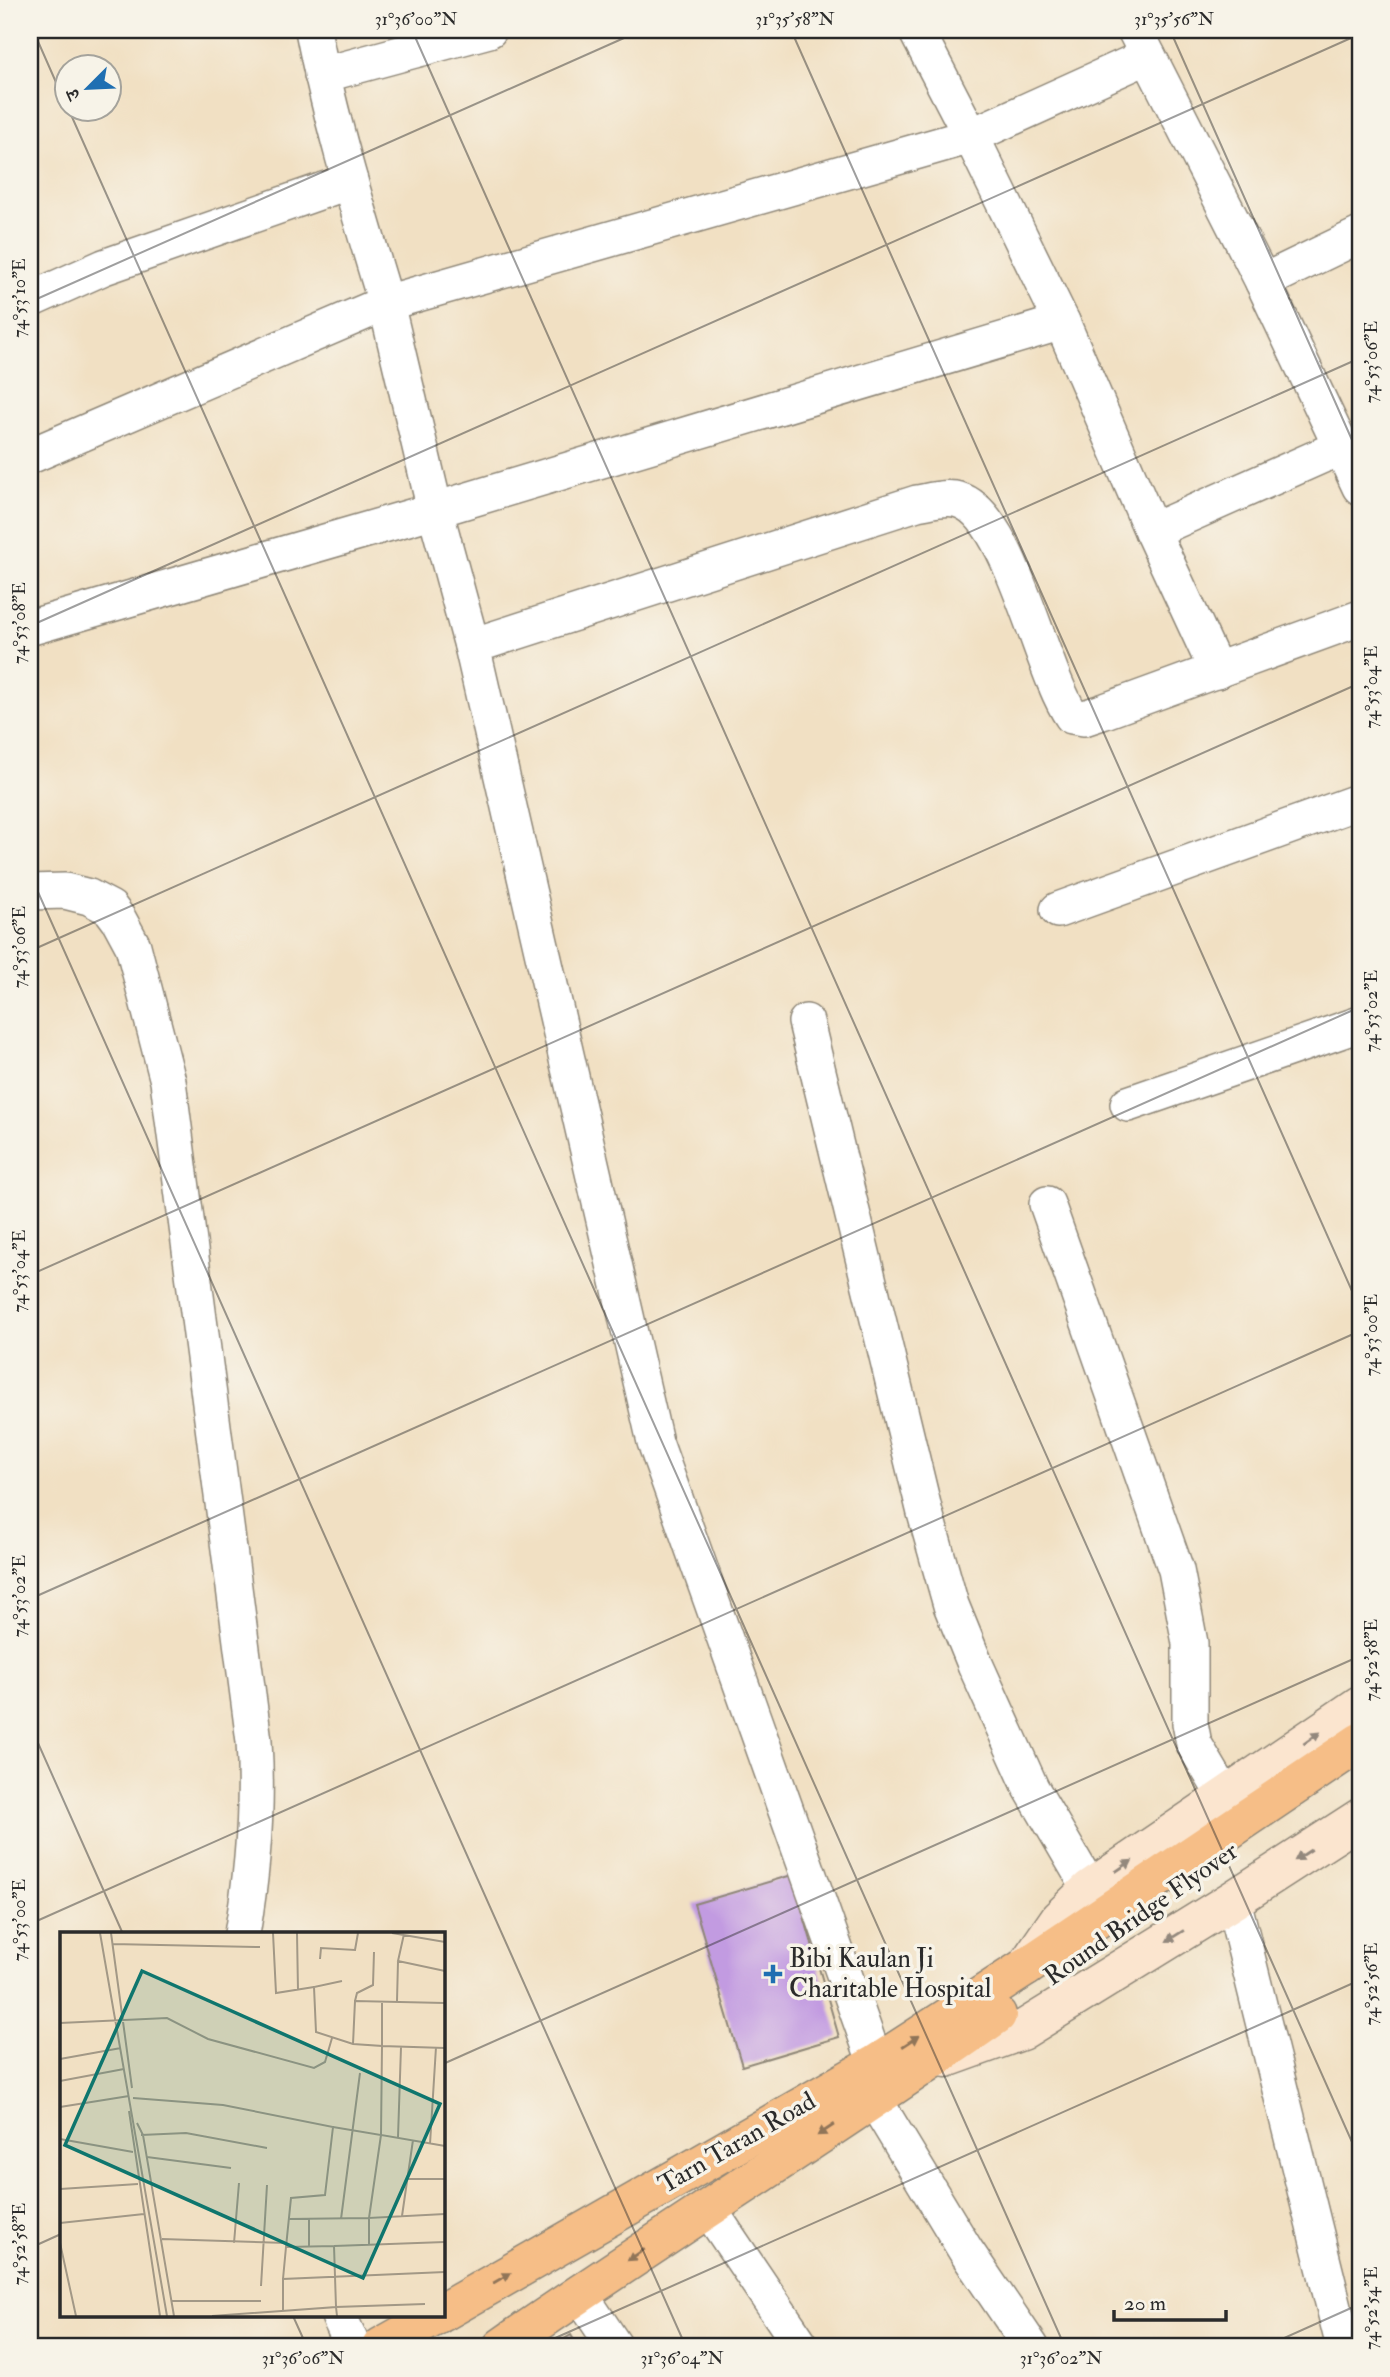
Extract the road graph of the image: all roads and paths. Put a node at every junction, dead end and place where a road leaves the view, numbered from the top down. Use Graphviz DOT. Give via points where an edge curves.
graph roads {
  1 [pos="313,30"];
  2 [pos="489,30"];
  3 [pos="916,30"];
  4 [pos="1142,43"];
  5 [pos="322,75"];
  6 [pos="971,136"];
  7 [pos="350,181"];
  8 [pos="1360,235"];
  9 [pos="1264,282"];
  10 [pos="30,300"];
  11 [pos="386,303"];
  12 [pos="1062,321"];
  13 [pos="1341,447"];
  14 [pos="30,456"];
  15 [pos="1360,487"];
  16 [pos="435,510"];
  17 [pos="1152,531"];
  18 [pos="1360,618"];
  19 [pos="32,628"];
  20 [pos="472,646"];
  21 [pos="1217,671"];
  22 [pos="1360,801"];
  23 [pos="30,892"];
  24 [pos="1058,911"];
  25 [pos="806,1023"];
  26 [pos="1360,1024"];
  27 [pos="1128,1104"];
  28 [pos="1047,1204"];
  29 [pos="1360,1705"];
  30 [pos="1360,1742"];
  31 [pos="1360,1766"];
  32 [pos="1226,1798"];
  33 [pos="1360,1818"];
  34 [pos="1233,1900"];
  35 [pos="1097,1901"];
  36 [pos="242,1932"];
  37 [pos="1026,1967"];
  38 [pos="924,2066"];
  39 [pos="875,2081"];
  40 [pos="708,2208"];
  41 [pos="579,2293"];
  42 [pos="444,2311"];
  43 [pos="340,2318"];
  44 [pos="432,2318"];
  45 [pos="353,2347"];
  46 [pos="381,2347"];
  47 [pos="502,2347"];
  48 [pos="615,2347"];
  49 [pos="802,2347"];
  50 [pos="1031,2347"];
  51 [pos="1344,2347"];
  1 -- 5 [label="street"];
  2 -- 5 [label="street"];
  3 -- 6 [label="street"];
  4 -- 6 [label="street"];
  4 -- 9 [label="street"];
  5 -- 7 [label="street"];
  6 -- 11 [label="street"];
  6 -- 12 [label="street"];
  7 -- 10 [label="street" via="104,268"];
  7 -- 11 [label="street"];
  8 -- 9 [label="street"];
  9 -- 13 [label="street"];
  11 -- 14 [label="street"];
  11 -- 16 [label="street"];
  12 -- 16 [label="street"];
  12 -- 17 [label="street"];
  13 -- 15 [label="street"];
  13 -- 17 [label="street"];
  16 -- 19 [label="street"];
  16 -- 20 [label="street"];
  17 -- 21 [label="street"];
  18 -- 21 [label="street"];
  20 -- 21 [label="street" via="916,503 948,498 976,509 989,526 1011,565 1059,694 1072,716 1084,718"];
  20 -- 39 [label="street" via="655,1442"];
  22 -- 24 [label="street"];
  23 -- 36 [label="street" via="65,891 89,897 110,908 120,920 133,946 168,1081 254,1741 257,1783 252,1878"];
  25 -- 35 [label="street" via="951,1605 1031,1788"];
  26 -- 27 [label="street"];
  28 -- 32 [label="street" via="1175,1570 1190,1643 1194,1744"];
  32 -- 29 [label="street, one-way"];
  30 -- 35 [label="main road, Round Bridge Flyover"];
  31 -- 38 [label="main road, Round Bridge Flyover"];
  35 -- 32 [label="street, one-way"];
  33 -- 34 [label="street, one-way"];
  34 -- 38 [label="street, one-way" via="1021,2031"];
  34 -- 51 [label="street"];
  35 -- 37 [label="main road, Round Bridge Flyover"];
  39 -- 37 [label="main road, Tarn Taran Road, one-way"];
  38 -- 39 [label="main road, Tarn Taran Road"];
  39 -- 40 [label="main road, Tarn Taran Road, one-way"];
  42 -- 39 [label="main road, Tarn Taran Road, one-way"];
  39 -- 50 [label="street" via="967,2251"];
  40 -- 41 [label="main road, Tarn Taran Road, one-way"];
  40 -- 49 [label="street"];
  41 -- 47 [label="main road, Tarn Taran Road"];
  41 -- 48 [label="street"];
  43 -- 45 [label="street"];
  44 -- 46 [label="main road"];
}
